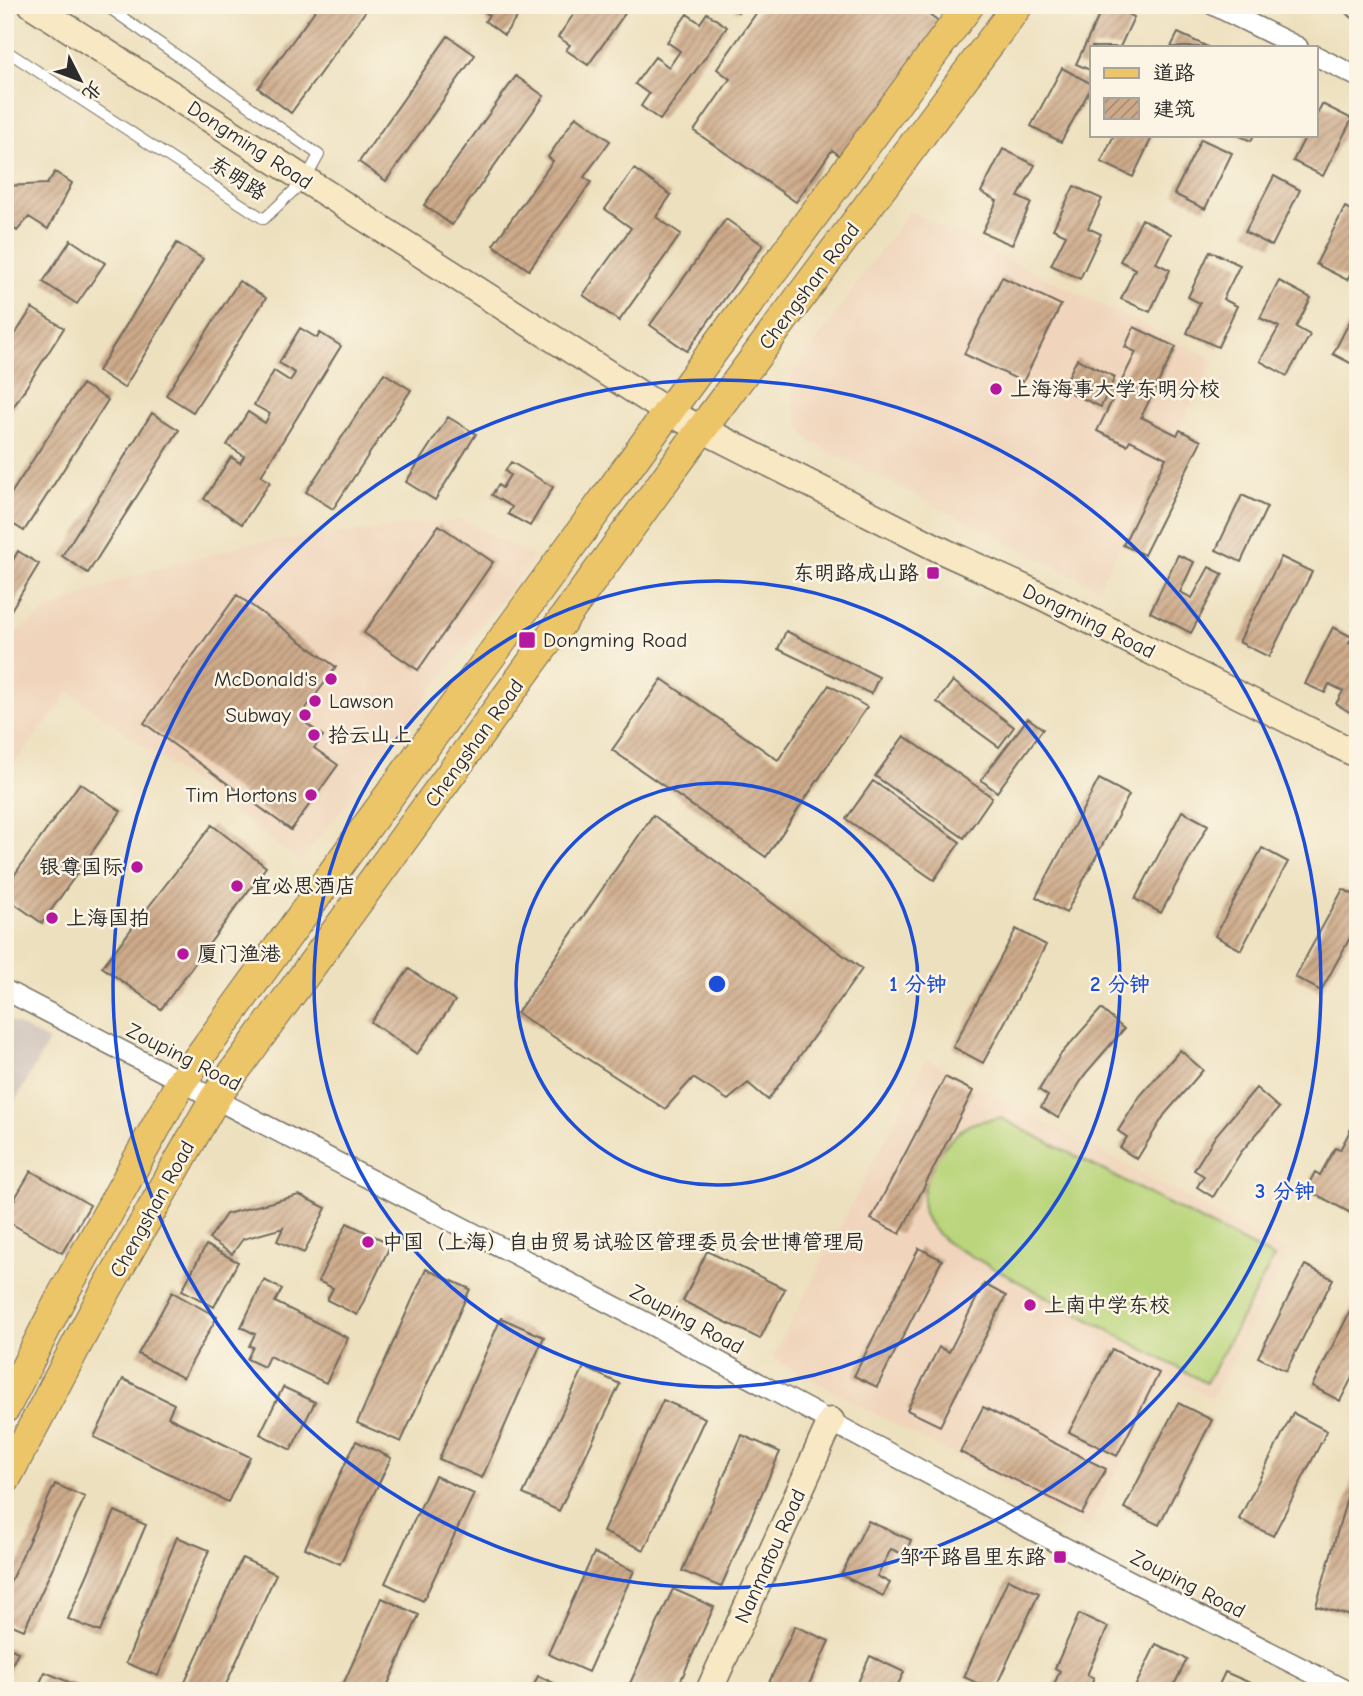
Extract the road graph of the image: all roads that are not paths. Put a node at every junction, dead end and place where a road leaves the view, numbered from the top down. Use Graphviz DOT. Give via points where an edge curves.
graph roads {
  1 [pos="32,5"];
  2 [pos="105,5"];
  3 [pos="969,5"];
  4 [pos="1018,5"];
  5 [pos="1213,5"];
  6 [pos="1296,46"];
  7 [pos="5,50"];
  8 [pos="1318,57"];
  9 [pos="1358,77"];
  10 [pos="305,180"];
  11 [pos="668,412"];
  12 [pos="701,430"];
  13 [pos="1358,755"];
  14 [pos="5,990"];
  15 [pos="181,1082"];
  16 [pos="215,1098"];
  17 [pos="5,1408"];
  18 [pos="831,1421"];
  19 [pos="5,1480"];
  20 [pos="709,1691"];
  21 [pos="1347,1691"];
  1 -- 10 [label="main road, Dongming Road"];
  2 -- 10 [label="lane, 东明路" via="319,155"];
  3 -- 11 [label="main road, Chengshan Road"];
  4 -- 12 [label="main road, Chengshan Road"];
  5 -- 6 [label="street"];
  7 -- 10 [label="lane, 东明路" via="264,219"];
  8 -- 9 [label="street"];
  10 -- 11 [label="main road, Dongming Road"];
  11 -- 12 [label="main road, Dongming Road"];
  11 -- 15 [label="main road, Chengshan Road"];
  12 -- 13 [label="main road, Dongming Road"];
  12 -- 16 [label="main road, Chengshan Road"];
  14 -- 15 [label="street, Zouping Road"];
  15 -- 16 [label="street, Zouping Road"];
  15 -- 17 [label="main road, Chengshan Road"];
  16 -- 18 [label="street, Zouping Road"];
  16 -- 19 [label="main road, Chengshan Road"];
  18 -- 20 [label="main road, Nanmatou Road"];
  18 -- 21 [label="street, Zouping Road" via="1062,1546"];
}
